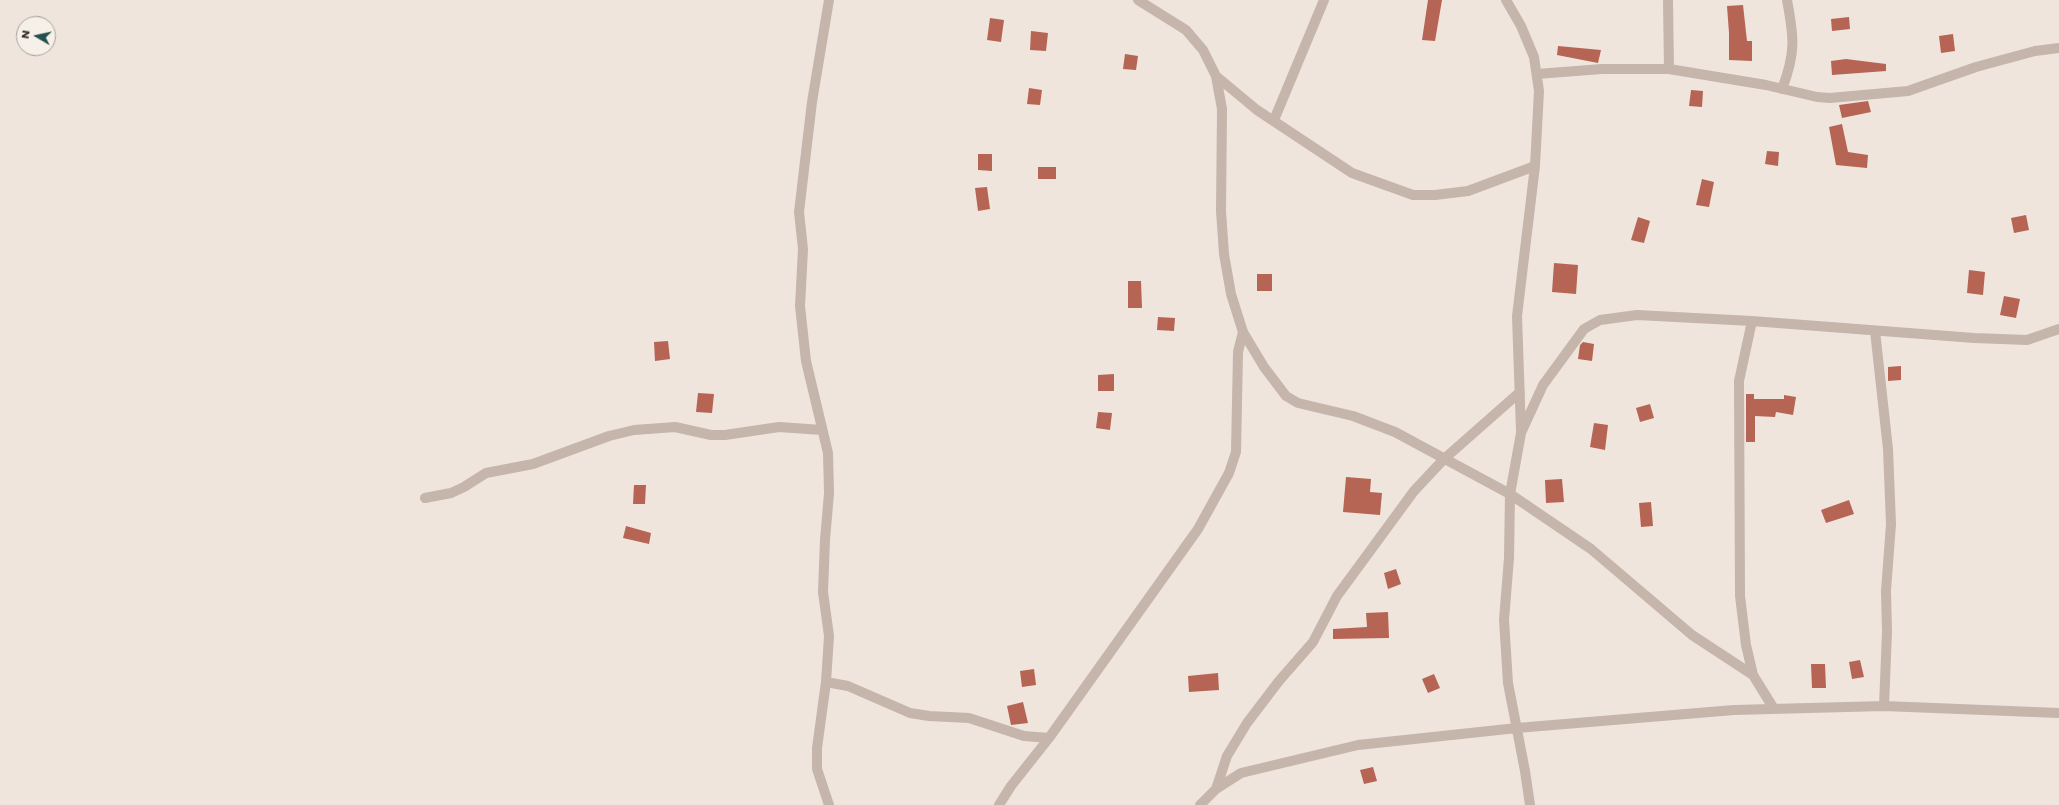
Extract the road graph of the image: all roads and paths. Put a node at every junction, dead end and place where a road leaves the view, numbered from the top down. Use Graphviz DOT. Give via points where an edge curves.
graph roads {
  1 [pos="829,0"];
  2 [pos="1138,0"];
  3 [pos="1324,0"];
  4 [pos="1506,0"];
  5 [pos="1668,0"];
  6 [pos="1787,0"];
  7 [pos="2059,48"];
  8 [pos="1669,69"];
  9 [pos="1537,74"];
  10 [pos="1216,76"];
  11 [pos="1782,89"];
  12 [pos="1274,120"];
  13 [pos="1535,166"];
  14 [pos="1752,321"];
  15 [pos="2059,329"];
  16 [pos="1875,331"];
  17 [pos="1243,332"];
  18 [pos="1520,392"];
  19 [pos="822,430"];
  20 [pos="1521,433"];
  21 [pos="1444,458"];
  22 [pos="1510,494"];
  23 [pos="425,498"];
  24 [pos="1753,674"];
  25 [pos="826,682"];
  26 [pos="1884,706"];
  27 [pos="1774,709"];
  28 [pos="2059,713"];
  29 [pos="1517,728"];
  30 [pos="1049,738"];
  31 [pos="1216,789"];
  32 [pos="829,805"];
  33 [pos="999,805"];
  34 [pos="1200,805"];
  35 [pos="1530,805"];
  1 -- 19 [label="street" via="812,102 800,212 800,306 806,361"];
  2 -- 10 [label="street" via="1186,30 1203,50"];
  3 -- 12 [label="street"];
  4 -- 9 [label="street" via="1534,57"];
  5 -- 8 [label="street"];
  6 -- 11 [label="street" via="1793,30 1793,54"];
  7 -- 11 [label="street" via="1976,67 1908,91 1830,98"];
  8 -- 9 [label="street" via="1602,69"];
  8 -- 11 [label="street"];
  9 -- 13 [label="street" via="1539,91"];
  10 -- 12 [label="street" via="1257,110"];
  10 -- 17 [label="street" via="1222,108 1221,211 1224,254 1231,294"];
  12 -- 13 [label="street" via="1352,173 1413,195 1468,191"];
  13 -- 18 [label="street" via="1517,316"];
  14 -- 16 [label="street"];
  14 -- 20 [label="street" via="1637,315 1600,320 1584,328 1543,385"];
  14 -- 24 [label="street" via="1739,381 1739,421 1740,596 1746,645"];
  15 -- 16 [label="street" via="2027,340"];
  16 -- 26 [label="street" via="1888,449 1891,524 1886,591"];
  17 -- 21 [label="street" via="1264,367 1290,400 1353,416 1395,432"];
  17 -- 30 [label="street" via="1238,352 1236,452 1229,473 1198,529"];
  18 -- 20 [label="street"];
  18 -- 21 [label="street"];
  19 -- 23 [label="street" via="779,427 711,435 675,427 634,430 609,436 533,464 486,473 451,493"];
  19 -- 25 [label="street" via="828,453 829,493 823,592 829,636"];
  20 -- 22 [label="street"];
  21 -- 22 [label="street"];
  21 -- 31 [label="street" via="1414,491 1337,596 1313,642 1247,723 1228,756"];
  22 -- 24 [label="street" via="1591,549 1692,634"];
  22 -- 29 [label="street" via="1509,558 1504,620 1508,683"];
  24 -- 27 [label="street"];
  25 -- 30 [label="street" via="848,686 910,713 969,718 1016,734"];
  25 -- 32 [label="street" via="817,748 817,769"];
  26 -- 27 [label="street"];
  26 -- 28 [label="street"];
  27 -- 29 [label="street"];
  29 -- 31 [label="street" via="1358,745 1241,773"];
  29 -- 35 [label="street"];
  30 -- 33 [label="street"];
  31 -- 34 [label="street"];
}
